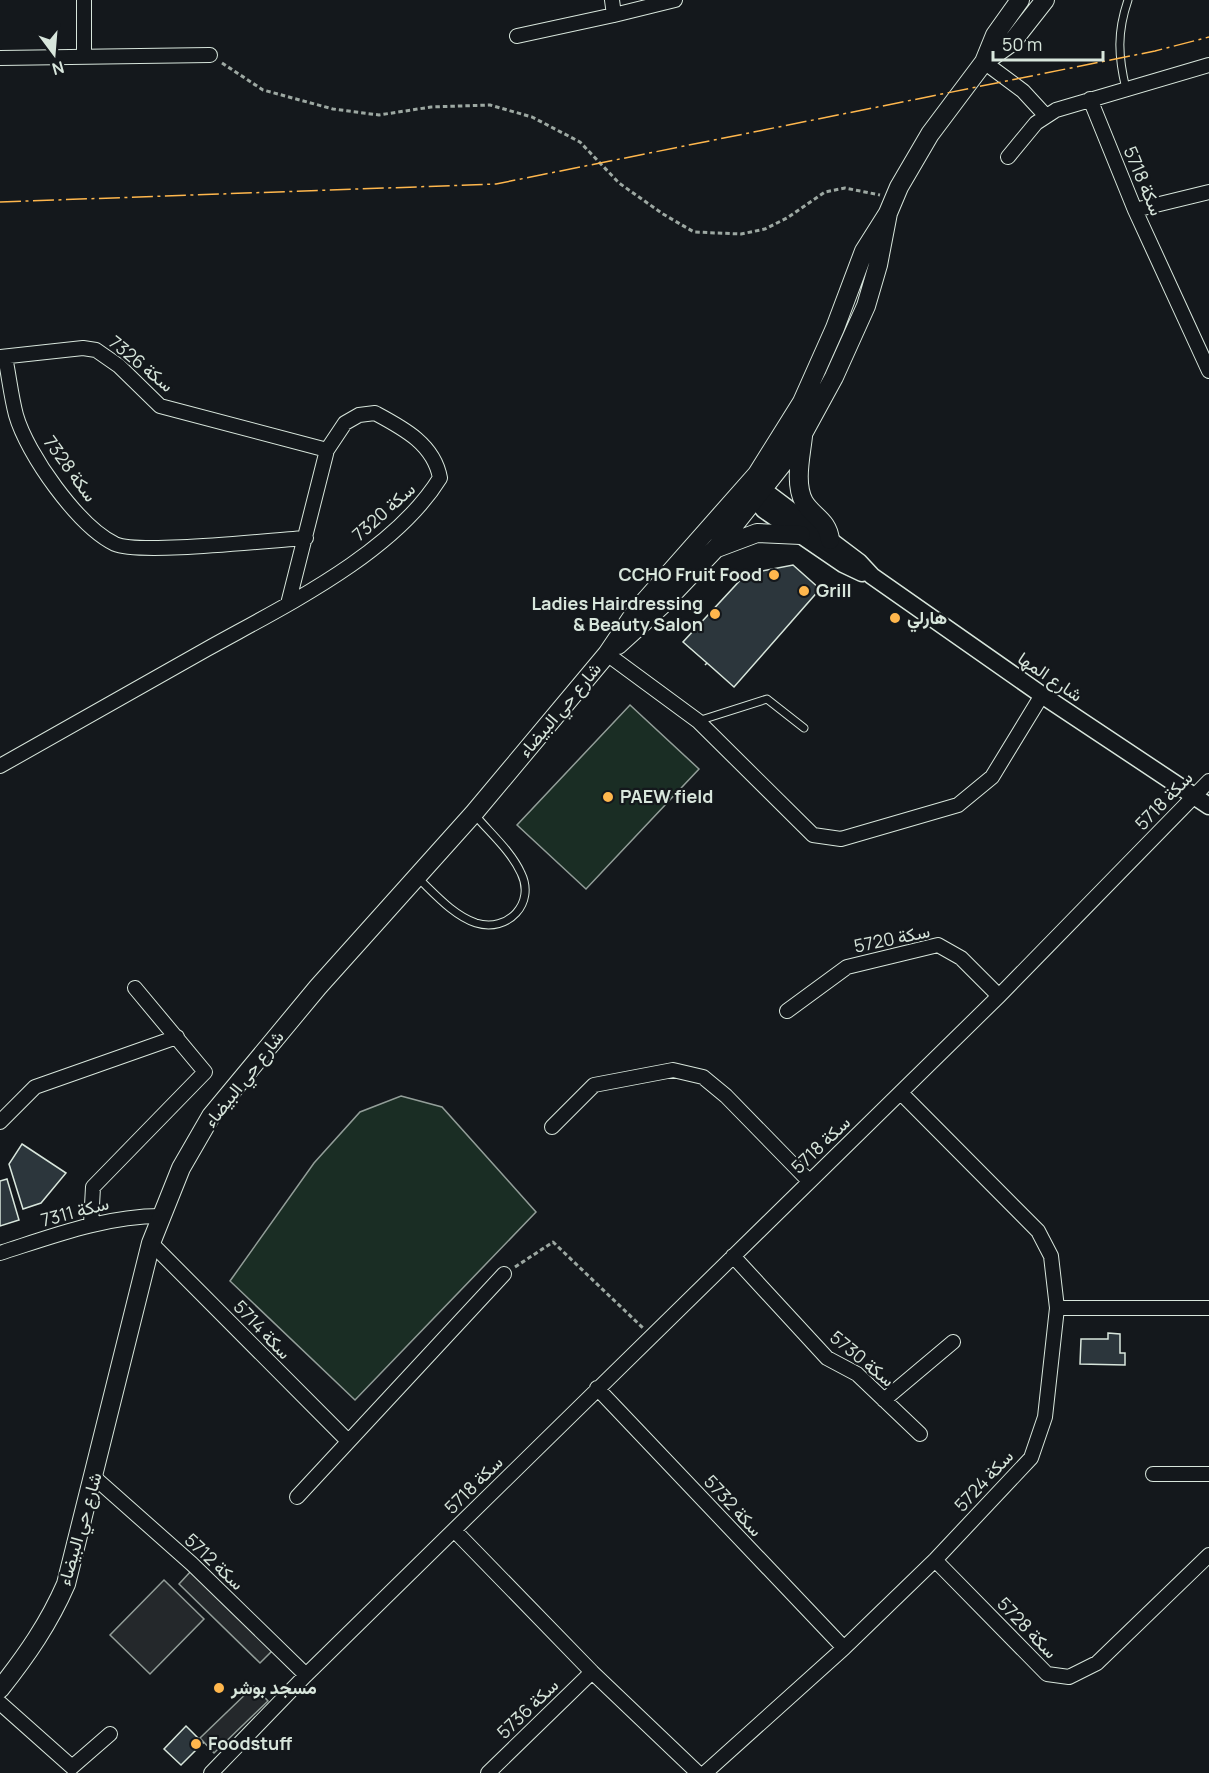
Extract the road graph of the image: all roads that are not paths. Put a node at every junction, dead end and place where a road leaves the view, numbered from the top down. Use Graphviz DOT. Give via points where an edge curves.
graph roads {
  1 [pos="84,0"];
  2 [pos="612,0"];
  3 [pos="675,0"];
  4 [pos="1020,0"];
  5 [pos="1045,0"];
  6 [pos="1128,0"];
  7 [pos="614,15"];
  8 [pos="517,36"];
  9 [pos="210,55"];
  10 [pos="84,57"];
  11 [pos="0,58"];
  12 [pos="984,62"];
  13 [pos="1209,65"];
  14 [pos="1126,89"];
  15 [pos="1090,99"];
  16 [pos="1046,116"];
  17 [pos="1008,157"];
  18 [pos="1209,192"];
  19 [pos="891,206"];
  20 [pos="1135,210"];
  21 [pos="3,357"];
  22 [pos="1209,371"];
  23 [pos="804,432"];
  24 [pos="327,450"];
  25 [pos="753,490"];
  26 [pos="801,536"];
  27 [pos="306,538"];
  28 [pos="830,540"];
  29 [pos="716,548"];
  30 [pos="872,576"];
  31 [pos="288,604"];
  32 [pos="607,654"];
  33 [pos="1042,695"];
  34 [pos="698,721"];
  35 [pos="804,728"];
  36 [pos="0,766"];
  37 [pos="1209,781"];
  38 [pos="1202,801"];
  39 [pos="474,813"];
  40 [pos="417,877"];
  41 [pos="135,988"];
  42 [pos="999,996"];
  43 [pos="787,1011"];
  44 [pos="177,1037"];
  45 [pos="901,1093"];
  46 [pos="0,1122"];
  47 [pos="552,1127"];
  48 [pos="809,1181"];
  49 [pos="161,1216"];
  50 [pos="91,1224"];
  51 [pos="151,1243"];
  52 [pos="0,1253"];
  53 [pos="733,1256"];
  54 [pos="504,1274"];
  55 [pos="1057,1308"];
  56 [pos="1209,1308"];
  57 [pos="953,1342"];
  58 [pos="597,1388"];
  59 [pos="884,1400"];
  60 [pos="920,1434"];
  61 [pos="348,1441"];
  62 [pos="1153,1474"];
  63 [pos="1209,1474"];
  64 [pos="95,1478"];
  65 [pos="297,1497"];
  66 [pos="454,1530"];
  67 [pos="1209,1555"];
  68 [pos="935,1560"];
  69 [pos="844,1648"];
  70 [pos="592,1672"];
  71 [pos="306,1675"];
  72 [pos="0,1689"];
  73 [pos="0,1703"];
  74 [pos="110,1734"];
  75 [pos="212,1773"];
  76 [pos="488,1773"];
  77 [pos="698,1773"];
  78 [pos="705,1773"];
  1 -- 10 [label="street"];
  2 -- 7 [label="street"];
  3 -- 7 [label="street"];
  4 -- 12 [label="main road" via="995,35"];
  5 -- 12 [label="main road" via="1012,42"];
  6 -- 14 [label="lane" via="1118,38 1118,59"];
  7 -- 8 [label="street"];
  9 -- 10 [label="street"];
  10 -- 11 [label="street"];
  12 -- 16 [label="street" via="1023,91"];
  12 -- 19 [label="main road" via="930,134"];
  13 -- 14 [label="street"];
  14 -- 15 [label="street"];
  15 -- 16 [label="street"];
  15 -- 20 [label="street, سكة 5718"];
  16 -- 17 [label="street"];
  18 -- 20 [label="street"];
  19 -- 23 [label="main road" via="866,306"];
  19 -- 25 [label="main road" via="864,251 802,402"];
  20 -- 22 [label="street, سكة 5718"];
  21 -- 24 [label="street, سكة 7326" via="96,350 119,366 160,406"];
  21 -- 27 [label="street, سكة 7328" via="16,416 37,461 75,512 115,544 152,548"];
  23 -- 25 [label="main road"];
  23 -- 28 [label="main road" via="800,491 808,507 826,525"];
  24 -- 27 [label="street, سكة 7320"];
  24 -- 31 [label="street, سكة 7320" via="345,423 359,415 375,413 429,449 438,463 440,478 425,502 374,548"];
  25 -- 26 [label="street, شارع المها" via="764,510"];
  25 -- 28 [label="street, شارع المها" via="770,495"];
  25 -- 29 [label="main road"];
  25 -- 32 [label="main road" via="636,611"];
  26 -- 29 [label="main road" via="757,533"];
  26 -- 30 [label="street, شارع المها" via="843,564"];
  27 -- 31 [label="street, سكة 7320"];
  28 -- 30 [label="street, شارع المها"];
  29 -- 32 [label="main road" via="644,623"];
  30 -- 33 [label="street, شارع المها"];
  31 -- 36 [label="street, سكة 7320"];
  32 -- 34 [label="street"];
  32 -- 39 [label="main road, شارع حي البيضاء"];
  33 -- 34 [label="street" via="992,777 958,805 842,839 813,835"];
  33 -- 38 [label="street, شارع المها"];
  34 -- 35 [label="lane" via="767,699"];
  37 -- 38 [label="street, سكة 5718"];
  38 -- 42 [label="street, سكة 5718"];
  39 -- 40 [label="main road, شارع حي البيضاء"];
  39 -- 40 [label="lane" via="522,873 526,895 521,909 496,923 478,924 462,916"];
  40 -- 49 [label="main road, شارع حي البيضاء" via="318,987 211,1116 181,1168"];
  41 -- 44 [label="street"];
  42 -- 43 [label="street, سكة 5720" via="961,958 938,945 847,967"];
  42 -- 45 [label="street, سكة 5718"];
  44 -- 46 [label="street" via="35,1087"];
  44 -- 50 [label="street" via="205,1072 93,1187"];
  45 -- 48 [label="street, سكة 5718"];
  45 -- 55 [label="street, سكة 5724" via="1038,1231 1051,1256"];
  47 -- 48 [label="street" via="594,1085 674,1070 703,1077 726,1095"];
  48 -- 53 [label="street, سكة 5718"];
  49 -- 50 [label="street, سكة 7311"];
  49 -- 51 [label="main road, شارع حي البيضاء"];
  50 -- 52 [label="street, سكة 7311"];
  51 -- 61 [label="street, سكة 5714"];
  51 -- 64 [label="main road, شارع حي البيضاء"];
  53 -- 58 [label="street, سكة 5718"];
  53 -- 59 [label="street, سكة 5730" via="827,1358 857,1374"];
  54 -- 61 [label="street"];
  55 -- 56 [label="street"];
  55 -- 68 [label="street, سكة 5724" via="1045,1417 1031,1458"];
  57 -- 59 [label="street"];
  58 -- 66 [label="street, سكة 5718"];
  58 -- 69 [label="street, سكة 5732"];
  59 -- 60 [label="street, سكة 5730"];
  61 -- 65 [label="street"];
  62 -- 63 [label="street"];
  64 -- 71 [label="street, سكة 5712" via="192,1564"];
  64 -- 72 [label="main road, شارع حي البيضاء" via="66,1584 51,1618"];
  66 -- 70 [label="street, سكة 5718"];
  66 -- 71 [label="street, سكة 5718"];
  67 -- 68 [label="street, سكة 5728" via="1097,1664 1069,1677 1047,1674"];
  68 -- 69 [label="street, سكة 5724"];
  69 -- 78 [label="street, سكة 5724"];
  70 -- 76 [label="street, سكة 5736"];
  70 -- 77 [label="street, سكة 5718"];
  71 -- 75 [label="street, سكة 5718"];
  73 -- 74 [label="street" via="72,1767"];
}
